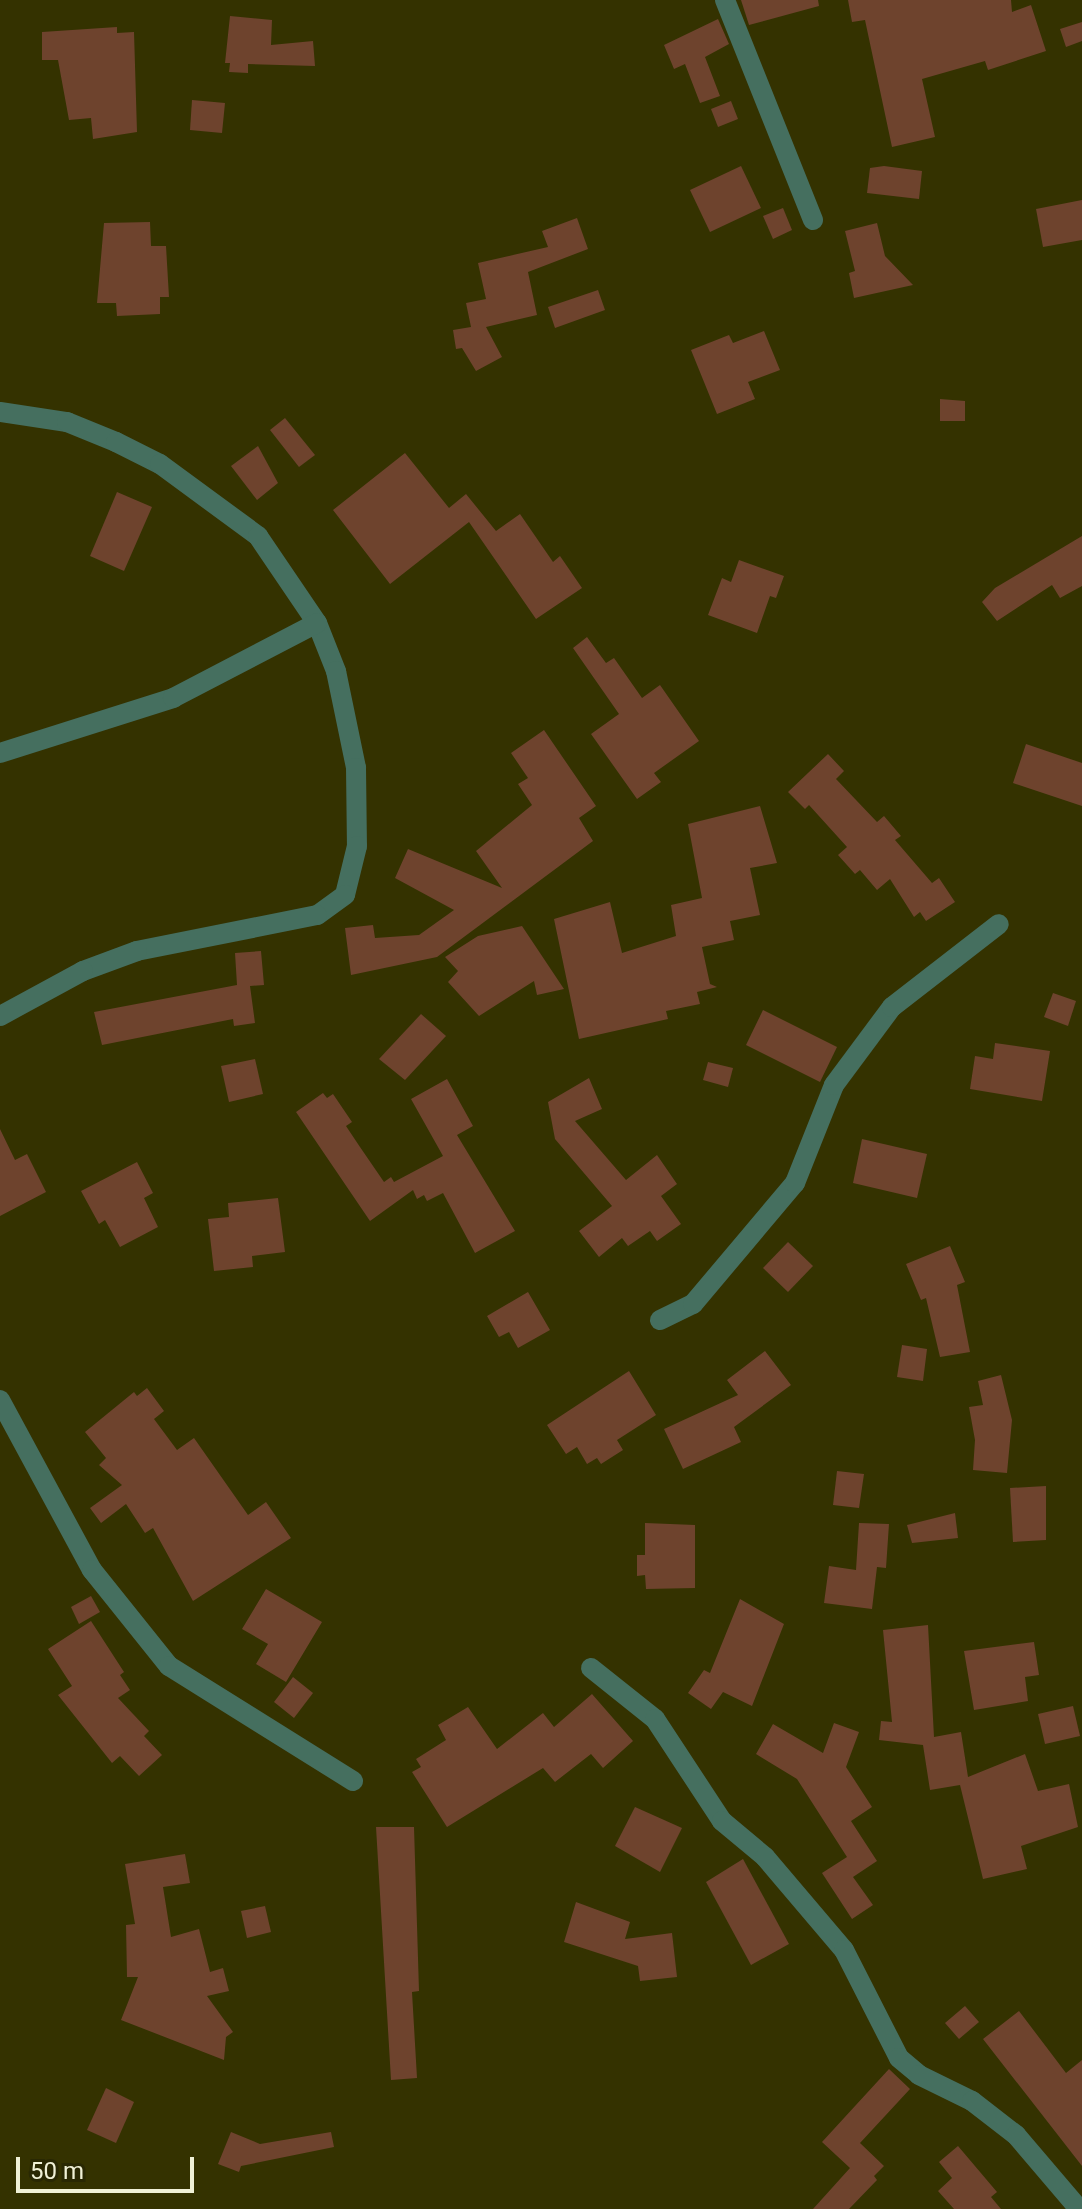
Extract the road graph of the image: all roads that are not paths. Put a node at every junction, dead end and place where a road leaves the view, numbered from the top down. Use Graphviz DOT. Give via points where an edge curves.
graph roads {
  1 [pos="725,0"];
  2 [pos="813,220"];
  3 [pos="0,412"];
  4 [pos="317,623"];
  5 [pos="0,753"];
  6 [pos="999,924"];
  7 [pos="0,1016"];
  8 [pos="660,1320"];
  9 [pos="0,1400"];
  10 [pos="591,1668"];
  11 [pos="353,1781"];
  12 [pos="1079,2209"];
  1 -- 2 [label="street"];
  3 -- 4 [label="street" via="67,422 160,464 258,536"];
  4 -- 5 [label="street" via="173,698"];
  4 -- 7 [label="street" via="336,671 356,768 357,846 345,895 317,915 137,951 83,971"];
  6 -- 8 [label="street" via="892,1007 834,1085 795,1183 693,1304"];
  9 -- 11 [label="street" via="92,1570 169,1666"];
  10 -- 12 [label="street" via="655,1719 722,1821 765,1857 844,1950 899,2058 919,2075 972,2101 1016,2135"];
}
